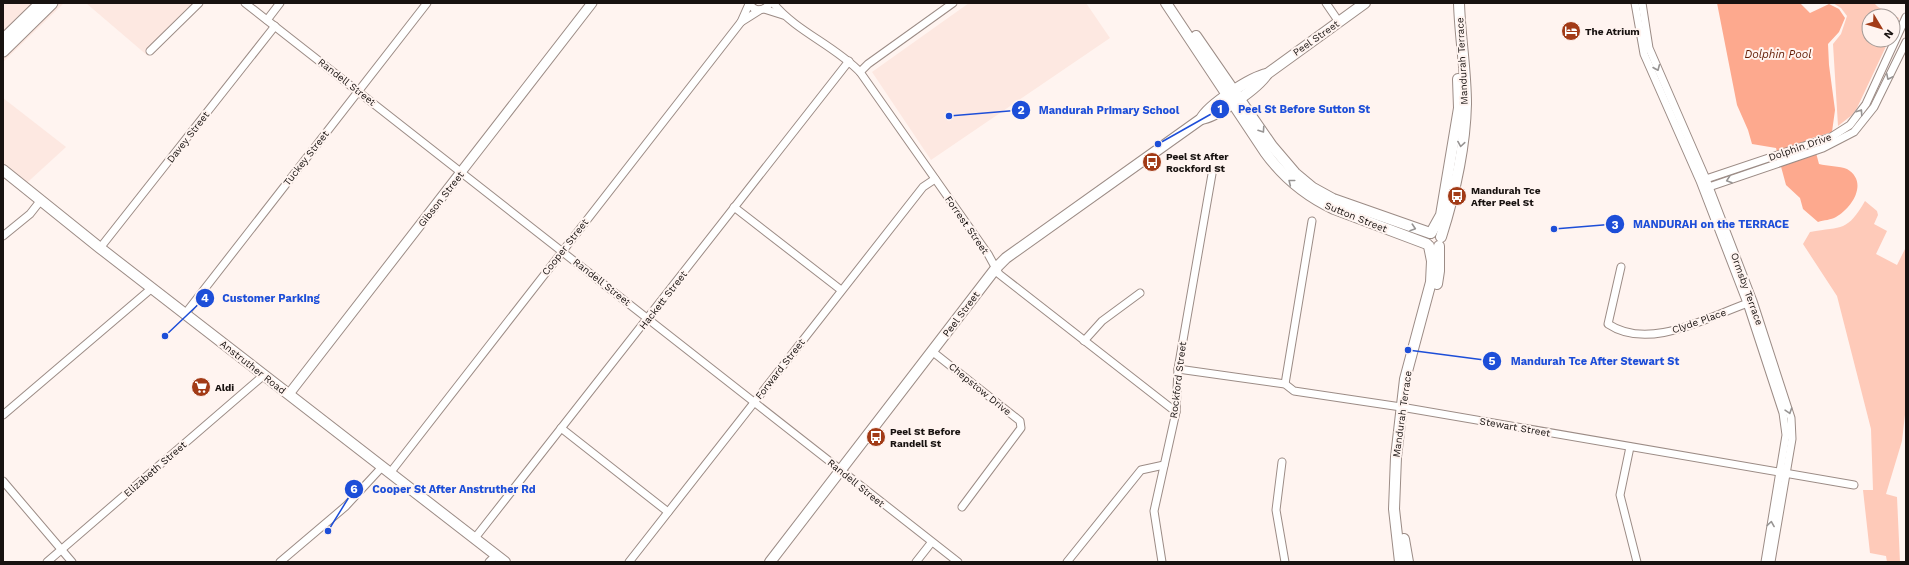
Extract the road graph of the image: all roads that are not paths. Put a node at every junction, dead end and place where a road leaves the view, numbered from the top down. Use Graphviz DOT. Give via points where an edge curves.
graph roads {
  1 [pos="41,3"];
  2 [pos="52,3"];
  3 [pos="199,3"];
  4 [pos="246,3"];
  5 [pos="280,3"];
  6 [pos="427,3"];
  7 [pos="592,3"];
  8 [pos="771,3"];
  9 [pos="953,3"];
  10 [pos="1166,3"];
  11 [pos="1174,3"];
  12 [pos="1326,3"];
  13 [pos="1365,3"];
  14 [pos="1452,3"];
  15 [pos="1458,3"];
  16 [pos="1635,3"];
  17 [pos="1642,3"];
  18 [pos="749,4"];
  19 [pos="762,9"];
  20 [pos="783,15"];
  21 [pos="1906,17"];
  22 [pos="267,20"];
  23 [pos="741,22"];
  24 [pos="1339,22"];
  25 [pos="275,26"];
  26 [pos="3,40"];
  27 [pos="1906,42"];
  28 [pos="150,51"];
  29 [pos="1203,51"];
  30 [pos="3,52"];
  31 [pos="849,61"];
  32 [pos="860,72"];
  33 [pos="359,91"];
  34 [pos="1233,97"];
  35 [pos="1832,141"];
  36 [pos="1269,149"];
  37 [pos="3,170"];
  38 [pos="462,172"];
  39 [pos="1212,174"];
  40 [pos="935,179"];
  41 [pos="1703,180"];
  42 [pos="1706,188"];
  43 [pos="41,200"];
  44 [pos="734,207"];
  45 [pos="1312,221"];
  46 [pos="1430,233"];
  47 [pos="3,236"];
  48 [pos="1434,243"];
  49 [pos="100,248"];
  50 [pos="562,251"];
  51 [pos="1621,267"];
  52 [pos="996,268"];
  53 [pos="152,288"];
  54 [pos="841,290"];
  55 [pos="1140,293"];
  56 [pos="1750,302"];
  57 [pos="185,314"];
  58 [pos="649,318"];
  59 [pos="1084,341"];
  60 [pos="933,352"];
  61 [pos="1178,369"];
  62 [pos="264,375"];
  63 [pos="1285,384"];
  64 [pos="288,394"];
  65 [pos="754,402"];
  66 [pos="1403,408"];
  67 [pos="1176,412"];
  68 [pos="3,415"];
  69 [pos="561,428"];
  70 [pos="1630,447"];
  71 [pos="1282,462"];
  72 [pos="1164,465"];
  73 [pos="386,470"];
  74 [pos="841,470"];
  75 [pos="1783,472"];
  76 [pos="3,481"];
  77 [pos="1854,485"];
  78 [pos="962,507"];
  79 [pos="668,512"];
  80 [pos="475,538"];
  81 [pos="931,543"];
  82 [pos="61,550"];
  83 [pos="492,559"];
  84 [pos="46,562"];
  85 [pos="72,562"];
  86 [pos="280,562"];
  87 [pos="505,562"];
  88 [pos="629,562"];
  89 [pos="770,562"];
  90 [pos="916,562"];
  91 [pos="958,562"];
  92 [pos="1067,562"];
  93 [pos="1162,562"];
  94 [pos="1285,562"];
  95 [pos="1400,562"];
  96 [pos="1408,562"];
  97 [pos="1637,562"];
  98 [pos="1765,562"];
  99 [pos="1771,562"];
  1 -- 26 [label="main road"];
  2 -- 30 [label="main road"];
  3 -- 28 [label="street"];
  4 -- 22 [label="street, Randell Street"];
  5 -- 22 [label="street"];
  6 -- 33 [label="street, Tuckey Street"];
  7 -- 38 [label="street, Gibson Street"];
  8 -- 19 [label="street, Cooper Street"];
  8 -- 20 [label="street, Forrest Street"];
  9 -- 32 [label="street"];
  10 -- 29 [label="main road, Sutton Street"];
  11 -- 29 [label="main road, Sutton Street"];
  12 -- 24 [label="street"];
  13 -- 24 [label="main road, Peel Street"];
  14 -- 46 [label="main road, Mandurah Terrace" via="1459,108 1441,215"];
  15 -- 48 [label="main road, Mandurah Terrace, one-way" via="1463,40 1466,105 1455,185"];
  16 -- 41 [label="street, Ormsby Terrace" via="1644,54"];
  17 -- 41 [label="street, Ormsby Terrace, one-way" via="1649,48"];
  18 -- 19 [label="street, Forrest Street" via="753,8"];
  18 -- 23 [label="street, Cooper Street"];
  19 -- 20 [label="street, Forrest Street"];
  19 -- 23 [label="street, Cooper Street"];
  20 -- 31 [label="street, Forrest Street"];
  35 -- 21 [label="street, Dolphin Drive, one-way" via="1850,125 1866,104"];
  22 -- 25 [label="street, Randell Street"];
  23 -- 50 [label="street, Cooper Street"];
  24 -- 34 [label="main road, Peel Street" via="1267,74 1262,82"];
  25 -- 33 [label="street, Randell Street"];
  25 -- 49 [label="street, Davey Street"];
  27 -- 35 [label="street, Dolphin Drive, one-way" via="1867,118 1854,132"];
  29 -- 34 [label="main road, Sutton Street"];
  31 -- 32 [label="street, Forrest Street"];
  31 -- 44 [label="street, Hackett Street"];
  32 -- 40 [label="street, Forrest Street"];
  33 -- 38 [label="street, Randell Street"];
  33 -- 57 [label="street, Tuckey Street"];
  34 -- 36 [label="main road, Sutton Street"];
  34 -- 52 [label="main road, Peel Street" via="1205,112 1201,119 1006,258"];
  35 -- 41 [label="street, Dolphin Drive"];
  35 -- 42 [label="street, Dolphin Drive, one-way"];
  36 -- 46 [label="main road, Sutton Street, one-way" via="1312,188 1333,200"];
  48 -- 36 [label="main road, Sutton Street, one-way" via="1321,203 1278,170"];
  37 -- 43 [label="main road, Anstruther Road"];
  38 -- 50 [label="street, Randell Street"];
  38 -- 64 [label="street, Gibson Street"];
  39 -- 61 [label="street, Rockford Street"];
  40 -- 52 [label="street, Forrest Street"];
  40 -- 54 [label="street, Forward Street" via="923,187"];
  41 -- 42 [label="street, Ormsby Terrace"];
  42 -- 56 [label="street, Ormsby Terrace"];
  43 -- 47 [label="street" via="30,214"];
  43 -- 49 [label="main road, Anstruther Road"];
  44 -- 54 [label="street"];
  44 -- 58 [label="street, Hackett Street"];
  45 -- 63 [label="street"];
  46 -- 48 [label="main road, Mandurah Terrace" via="1426,239"];
  48 -- 66 [label="main road, Mandurah Terrace" via="1439,277"];
  49 -- 53 [label="main road, Anstruther Road"];
  50 -- 58 [label="street, Randell Street"];
  50 -- 73 [label="street, Cooper Street"];
  51 -- 56 [label="street, Clyde Place" via="1608,324 1616,329 1645,336 1678,329"];
  52 -- 59 [label="street, Forrest Street" via="1005,279"];
  52 -- 60 [label="main road, Peel Street"];
  53 -- 57 [label="main road, Anstruther Road"];
  53 -- 68 [label="street"];
  54 -- 65 [label="street, Forward Street"];
  55 -- 59 [label="street" via="1102,321"];
  56 -- 75 [label="street, Ormsby Terrace" via="1783,413 1786,435"];
  57 -- 62 [label="main road, Anstruther Road"];
  58 -- 65 [label="street, Randell Street"];
  58 -- 69 [label="street, Hackett Street"];
  59 -- 67 [label="street, Forrest Street"];
  60 -- 74 [label="main road, Peel Street"];
  60 -- 78 [label="street, Chepstow Drive" via="1020,421 1021,428"];
  61 -- 63 [label="street, Stewart Street"];
  61 -- 67 [label="street, Rockford Street"];
  62 -- 64 [label="main road, Anstruther Road"];
  62 -- 82 [label="street, Elizabeth Street"];
  63 -- 66 [label="street, Stewart Street" via="1294,391"];
  64 -- 73 [label="main road, Anstruther Road"];
  65 -- 74 [label="street, Randell Street"];
  65 -- 79 [label="street, Forward Street"];
  66 -- 70 [label="street, Stewart Street"];
  66 -- 95 [label="main road, Mandurah Terrace" via="1393,495"];
  66 -- 96 [label="main road, Mandurah Terrace" via="1399,506"];
  67 -- 72 [label="street, Rockford Street"];
  69 -- 79 [label="street"];
  69 -- 80 [label="street, Hackett Street"];
  70 -- 75 [label="street, Stewart Street"];
  70 -- 97 [label="street" via="1620,495"];
  71 -- 94 [label="street" via="1276,510"];
  72 -- 92 [label="street" via="1141,470"];
  72 -- 93 [label="street, Rockford Street" via="1154,511"];
  73 -- 80 [label="main road, Anstruther Road"];
  73 -- 86 [label="street, Cooper Street"];
  74 -- 81 [label="street, Randell Street"];
  74 -- 89 [label="main road, Peel Street"];
  75 -- 77 [label="street, Stewart Street"];
  98 -- 75 [label="street, Ormsby Terrace, one-way"];
  75 -- 99 [label="street, Ormsby Terrace"];
  76 -- 82 [label="street"];
  79 -- 88 [label="street, Forward Street"];
  80 -- 83 [label="main road, Anstruther Road"];
  81 -- 90 [label="street"];
  81 -- 91 [label="street, Randell Street"];
  82 -- 84 [label="street, Elizabeth Street"];
  82 -- 85 [label="street"];
  83 -- 87 [label="main road, Anstruther Road"];
}
